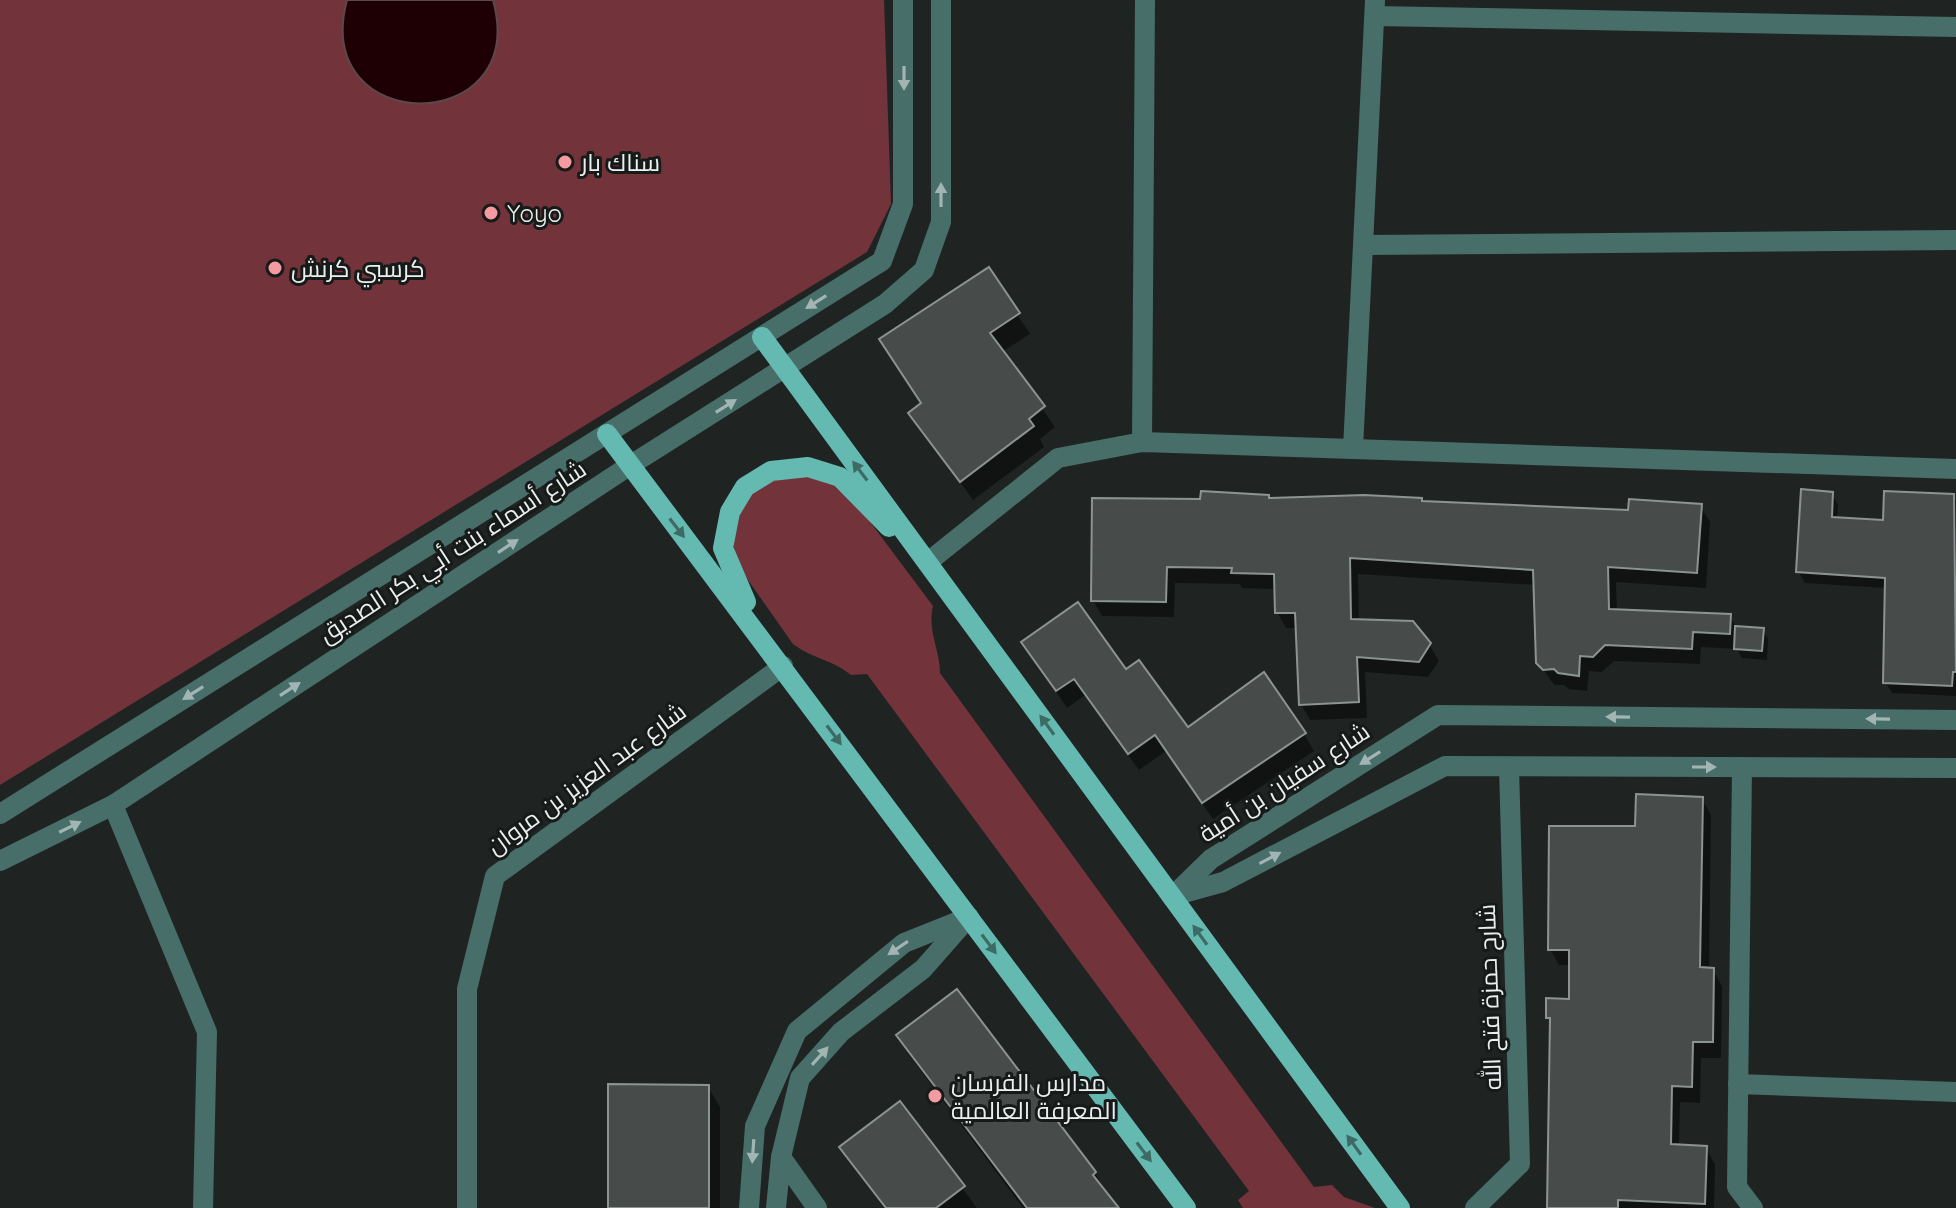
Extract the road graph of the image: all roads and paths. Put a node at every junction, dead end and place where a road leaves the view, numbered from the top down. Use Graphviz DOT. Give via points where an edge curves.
graph roads {
  1 [pos="903,0"];
  2 [pos="941,0"];
  3 [pos="1145,0"];
  4 [pos="1375,8"];
  5 [pos="1580,9"];
  6 [pos="1956,27"];
  7 [pos="1956,240"];
  8 [pos="1364,245"];
  9 [pos="762,337"];
  10 [pos="784,370"];
  11 [pos="607,434"];
  12 [pos="1142,442"];
  13 [pos="1353,449"];
  14 [pos="629,466"];
  15 [pos="1956,469"];
  16 [pos="928,562"];
  17 [pos="783,666"];
  18 [pos="1956,720"];
  19 [pos="1509,767"];
  20 [pos="1742,767"];
  21 [pos="1956,768"];
  22 [pos="113,805"];
  23 [pos="0,814"];
  24 [pos="0,861"];
  25 [pos="1172,897"];
  26 [pos="969,917"];
  27 [pos="1738,1084"];
  28 [pos="1956,1092"];
  29 [pos="781,1157"];
  30 [pos="203,1208"];
  31 [pos="467,1208"];
  32 [pos="749,1208"];
  33 [pos="776,1208"];
  34 [pos="817,1208"];
  35 [pos="1186,1208"];
  36 [pos="1400,1208"];
  37 [pos="1475,1208"];
  38 [pos="1753,1208"];
  1 -- 9 [label="street, شارع أسماء بنت أبي بكر الصديق, one-way" via="903,204 882,261"];
  10 -- 2 [label="street, شارع أسماء بنت أبي بكر الصديق, one-way" via="885,304 924,270 941,222"];
  3 -- 12 [label="street"];
  4 -- 5 [label="street"];
  4 -- 8 [label="street"];
  5 -- 6 [label="street"];
  7 -- 8 [label="street"];
  8 -- 13 [label="street"];
  9 -- 10 [label="main road"];
  9 -- 11 [label="street, شارع أسماء بنت أبي بكر الصديق"];
  14 -- 10 [label="street, شارع أسماء بنت أبي بكر الصديق, one-way"];
  16 -- 10 [label="main road, one-way"];
  11 -- 14 [label="main road"];
  11 -- 23 [label="street, شارع أسماء بنت أبي بكر الصديق, one-way"];
  12 -- 13 [label="street"];
  12 -- 16 [label="street" via="1058,458"];
  13 -- 15 [label="street"];
  14 -- 17 [label="main road, one-way"];
  22 -- 14 [label="street, شارع أسماء بنت أبي بكر الصديق, one-way"];
  16 -- 17 [label="main road" via="840,477 808,467 771,471 745,487 730,512 723,548 735,582"];
  25 -- 16 [label="main road, one-way"];
  17 -- 26 [label="main road, one-way"];
  17 -- 31 [label="street, شارع عبد العزيز بن مروان" via="495,876 467,989"];
  18 -- 25 [label="street, شارع سفيان بن أمية, one-way" via="1438,715 1211,859"];
  19 -- 20 [label="street, one-way"];
  25 -- 19 [label="street, one-way" via="1223,882 1445,766"];
  19 -- 37 [label="street, شارح حمزة فتح الله" via="1520,1164"];
  20 -- 21 [label="street"];
  20 -- 27 [label="street"];
  24 -- 22 [label="street, شارع أسماء بنت أبي بكر الصديق, one-way"];
  22 -- 30 [label="street" via="207,1032"];
  36 -- 25 [label="main road, one-way"];
  29 -- 26 [label="street, one-way" via="800,1078 841,1032 923,969"];
  26 -- 32 [label="street, one-way" via="904,943 797,1031 755,1126"];
  26 -- 35 [label="main road, one-way"];
  27 -- 28 [label="street"];
  27 -- 38 [label="street" via="1737,1187"];
  29 -- 33 [label="street"];
  29 -- 34 [label="street"];
}
